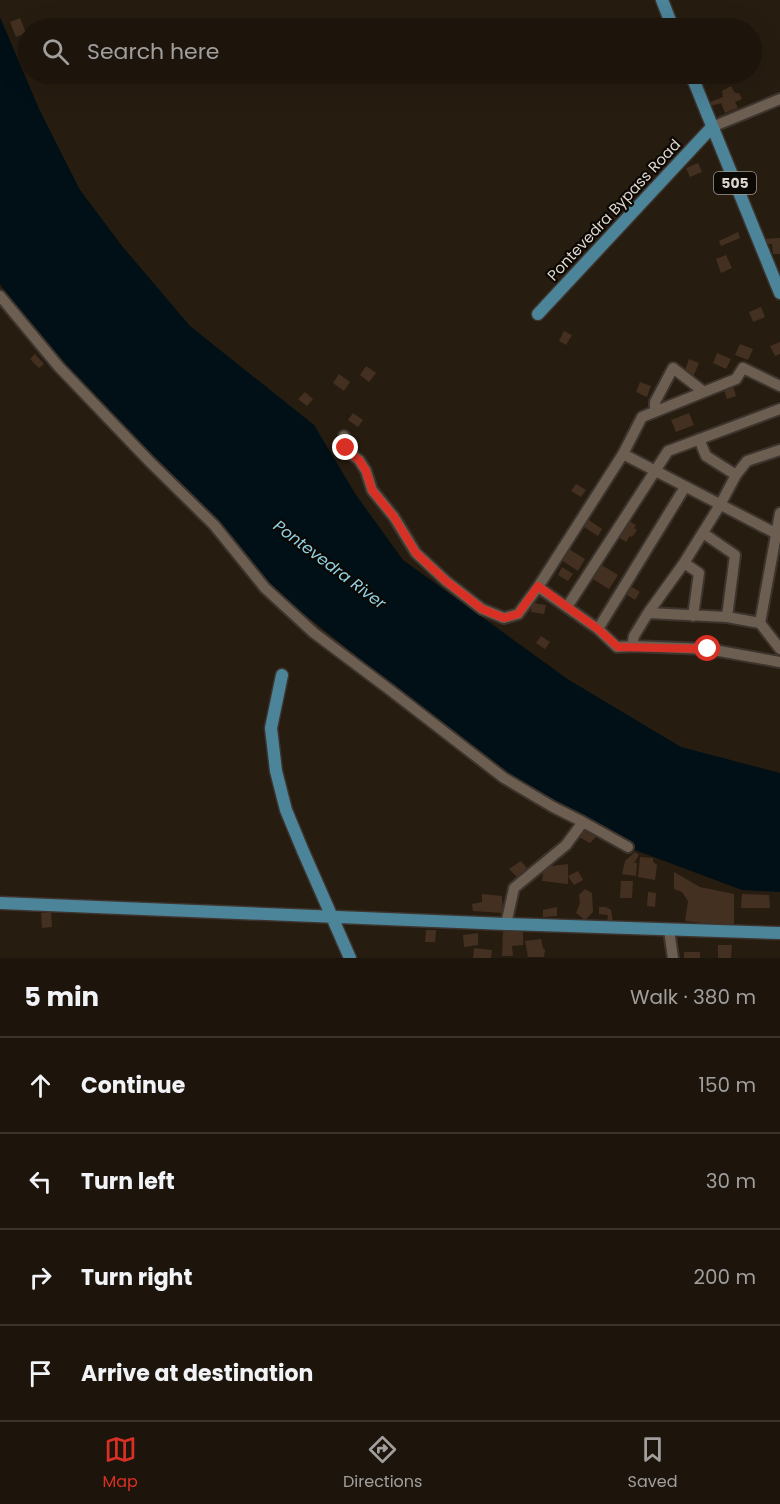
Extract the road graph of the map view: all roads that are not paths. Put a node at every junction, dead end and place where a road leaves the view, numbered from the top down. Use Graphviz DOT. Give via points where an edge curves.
graph roads {
  1 [pos="662,0"];
  2 [pos="669,18"];
  3 [pos="695,84"];
  4 [pos="780,99"];
  5 [pos="712,127"];
  6 [pos="780,292"];
  7 [pos="0,296"];
  8 [pos="538,314"];
  9 [pos="780,386"];
  10 [pos="704,392"];
  11 [pos="780,409"];
  12 [pos="655,412"];
  13 [pos="344,436"];
  14 [pos="699,439"];
  15 [pos="780,450"];
  16 [pos="623,454"];
  17 [pos="656,471"];
  18 [pos="736,475"];
  19 [pos="685,487"];
  20 [pos="720,505"];
  21 [pos="780,513"];
  22 [pos="703,533"];
  23 [pos="777,534"];
  24 [pos="684,563"];
  25 [pos="538,586"];
  26 [pos="567,607"];
  27 [pos="648,613"];
  28 [pos="693,616"];
  29 [pos="727,617"];
  30 [pos="760,623"];
  31 [pos="598,629"];
  32 [pos="632,646"];
  33 [pos="780,649"];
  34 [pos="780,662"];
  35 [pos="282,675"];
  36 [pos="583,822"];
  37 [pos="628,847"];
  38 [pos="0,903"];
  39 [pos="331,917"];
  40 [pos="506,924"];
  41 [pos="669,930"];
  42 [pos="780,933"];
  43 [pos="350,958"];
  44 [pos="673,958"];
  1 -- 2 [label="main road"];
  3 -- 5 [label="main road, 505"];
  4 -- 5 [label="street"];
  5 -- 6 [label="main road, 505"];
  5 -- 8 [label="main road, Pontevedra Bypass Road"];
  7 -- 36 [label="street" via="59,367 214,525 265,588 314,633 504,778"];
  9 -- 10 [label="street" via="743,368 736,379"];
  10 -- 12 [label="street"];
  10 -- 12 [label="street" via="673,368 655,402"];
  11 -- 14 [label="street"];
  12 -- 16 [label="street" via="642,417"];
  13 -- 25 [label="street" via="346,448 359,460 372,490 416,553 482,609 504,618 518,614"];
  14 -- 17 [label="street" via="668,451"];
  14 -- 18 [label="street" via="706,456"];
  15 -- 18 [label="street" via="747,460"];
  16 -- 17 [label="street"];
  16 -- 25 [label="street"];
  17 -- 19 [label="street"];
  17 -- 26 [label="street"];
  18 -- 20 [label="street"];
  19 -- 20 [label="street"];
  19 -- 31 [label="street"];
  20 -- 22 [label="street"];
  20 -- 23 [label="street"];
  21 -- 23 [label="street"];
  22 -- 24 [label="street"];
  22 -- 29 [label="street" via="735,555"];
  23 -- 30 [label="street"];
  24 -- 27 [label="street"];
  24 -- 28 [label="street" via="699,573"];
  25 -- 26 [label="street"];
  26 -- 31 [label="street"];
  27 -- 28 [label="street"];
  27 -- 32 [label="street"];
  28 -- 29 [label="street"];
  29 -- 30 [label="street"];
  30 -- 33 [label="street"];
  31 -- 32 [label="street" via="618,647"];
  32 -- 34 [label="street" via="708,649"];
  35 -- 39 [label="main road" via="271,728 276,771 286,810"];
  36 -- 37 [label="street"];
  36 -- 40 [label="street" via="566,845 514,888"];
  38 -- 39 [label="main road"];
  39 -- 40 [label="main road"];
  39 -- 43 [label="main road"];
  40 -- 41 [label="main road"];
  41 -- 42 [label="main road"];
  41 -- 44 [label="street"];
}
